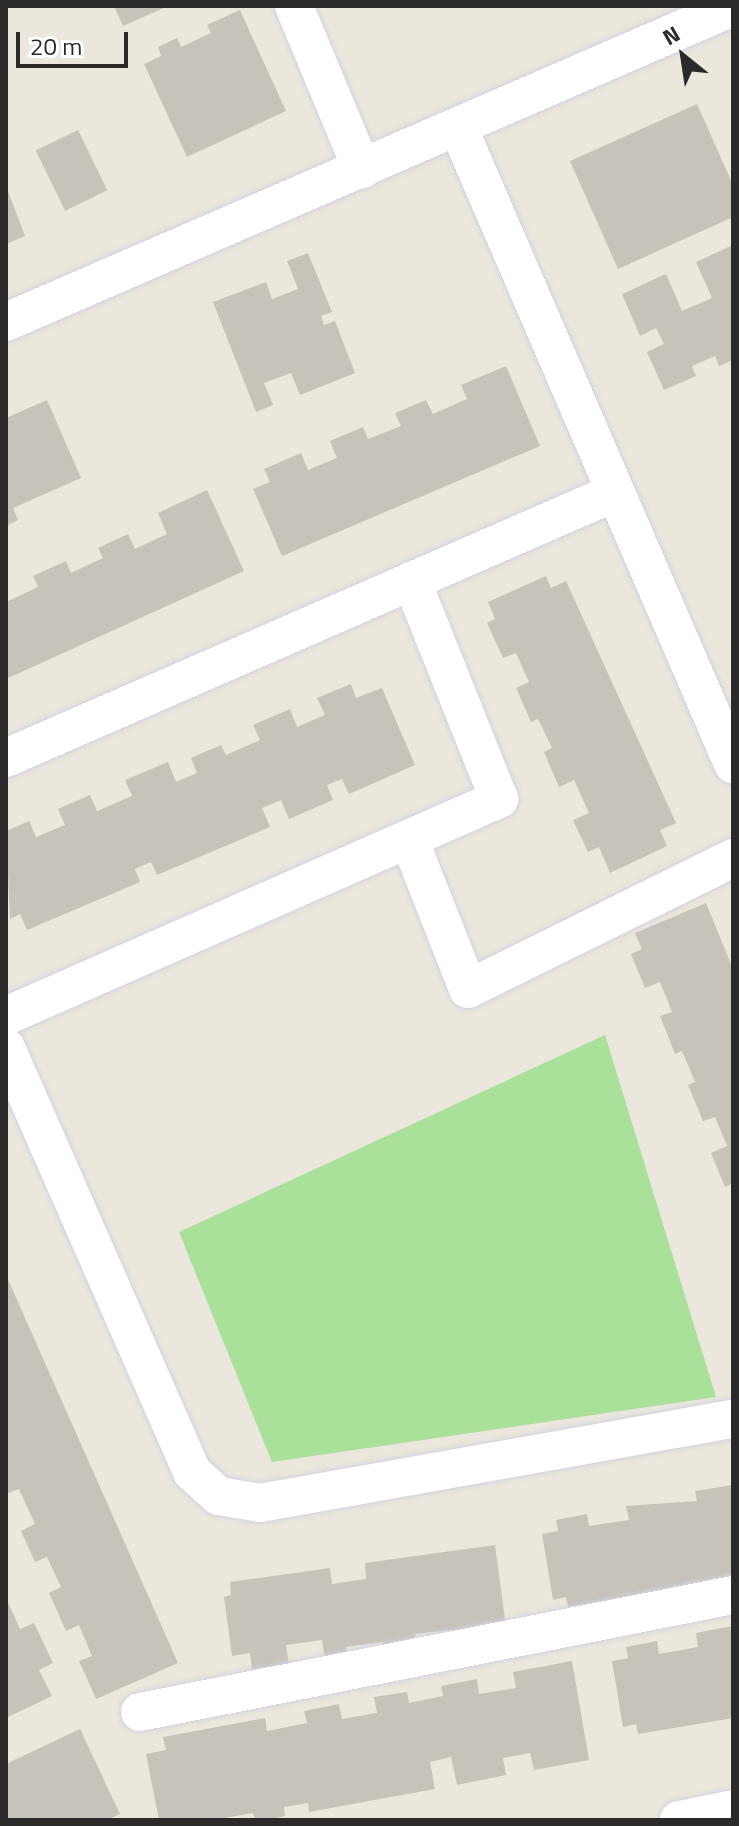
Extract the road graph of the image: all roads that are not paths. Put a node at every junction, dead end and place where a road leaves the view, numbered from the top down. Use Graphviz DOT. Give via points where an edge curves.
graph roads {
  1 [pos="294,6"];
  2 [pos="733,7"];
  3 [pos="458,127"];
  4 [pos="362,169"];
  5 [pos="6,322"];
  6 [pos="616,492"];
  7 [pos="412,581"];
  8 [pos="6,758"];
  9 [pos="733,764"];
  10 [pos="409,839"];
  11 [pos="733,858"];
  12 [pos="6,1016"];
  13 [pos="6,1048"];
  14 [pos="733,1419"];
  15 [pos="733,1595"];
  16 [pos="140,1712"];
  17 [pos="733,1809"];
  18 [pos="679,1820"];
  1 -- 4 [label="street"];
  2 -- 3 [label="street"];
  3 -- 4 [label="street"];
  3 -- 6 [label="street"];
  4 -- 5 [label="street"];
  6 -- 7 [label="street"];
  6 -- 9 [label="street"];
  7 -- 8 [label="street"];
  7 -- 10 [label="street" via="499,799"];
  10 -- 11 [label="street" via="468,989"];
  10 -- 12 [label="street"];
  13 -- 14 [label="street" via="192,1472 219,1496 260,1503"];
  15 -- 16 [label="street"];
  17 -- 18 [label="street"];
}
